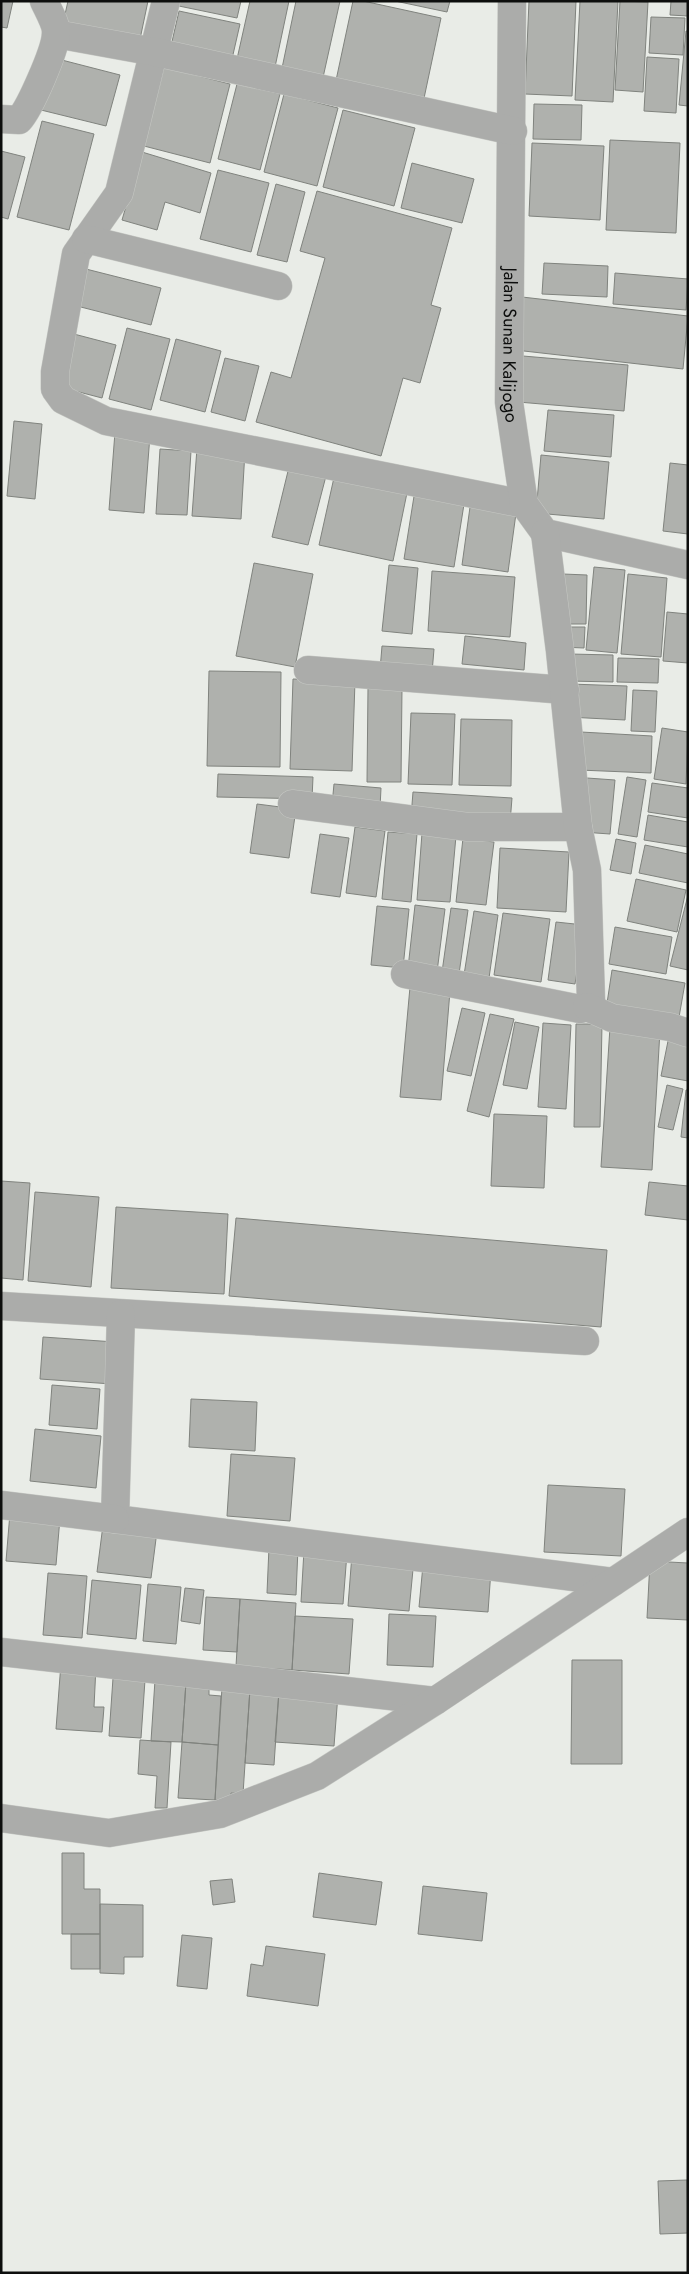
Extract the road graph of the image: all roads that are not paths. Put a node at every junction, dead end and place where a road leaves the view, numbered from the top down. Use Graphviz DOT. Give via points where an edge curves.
graph roads {
  1 [pos="44,1"];
  2 [pos="166,1"];
  3 [pos="512,1"];
  4 [pos="56,34"];
  5 [pos="155,52"];
  6 [pos="1,119"];
  7 [pos="513,131"];
  8 [pos="86,239"];
  9 [pos="278,286"];
  10 [pos="524,504"];
  11 [pos="545,533"];
  12 [pos="688,565"];
  13 [pos="308,670"];
  14 [pos="565,690"];
  15 [pos="292,804"];
  16 [pos="578,827"];
  17 [pos="405,974"];
  18 [pos="588,1007"];
  19 [pos="688,1033"];
  20 [pos="1,1306"];
  21 [pos="121,1314"];
  22 [pos="585,1341"];
  23 [pos="1,1506"];
  24 [pos="115,1519"];
  25 [pos="688,1532"];
  26 [pos="613,1582"];
  27 [pos="1,1652"];
  28 [pos="435,1701"];
  29 [pos="1,1818"];
  1 -- 4 [label="street"];
  2 -- 5 [label="street"];
  3 -- 7 [label="street, Jalan Sunan Kalijogo"];
  4 -- 5 [label="street"];
  4 -- 6 [label="street" via="26,112 18,120"];
  5 -- 7 [label="street"];
  5 -- 8 [label="street" via="119,193"];
  7 -- 10 [label="street, Jalan Sunan Kalijogo" via="509,402"];
  8 -- 9 [label="street"];
  8 -- 10 [label="street" via="76,254 55,372 55,389 63,400 106,421"];
  10 -- 11 [label="street, Jalan Sunan Kalijogo"];
  11 -- 12 [label="street"];
  11 -- 14 [label="street"];
  13 -- 14 [label="street"];
  14 -- 16 [label="street"];
  15 -- 16 [label="street" via="468,827"];
  16 -- 18 [label="street" via="587,870 591,1001"];
  17 -- 18 [label="street" via="580,1009"];
  18 -- 19 [label="street" via="612,1018"];
  20 -- 21 [label="street"];
  21 -- 22 [label="street"];
  21 -- 24 [label="street"];
  23 -- 24 [label="street"];
  24 -- 26 [label="street"];
  25 -- 26 [label="street"];
  26 -- 28 [label="street"];
  27 -- 28 [label="street"];
  28 -- 29 [label="street" via="317,1776 220,1814 109,1833"];
}
